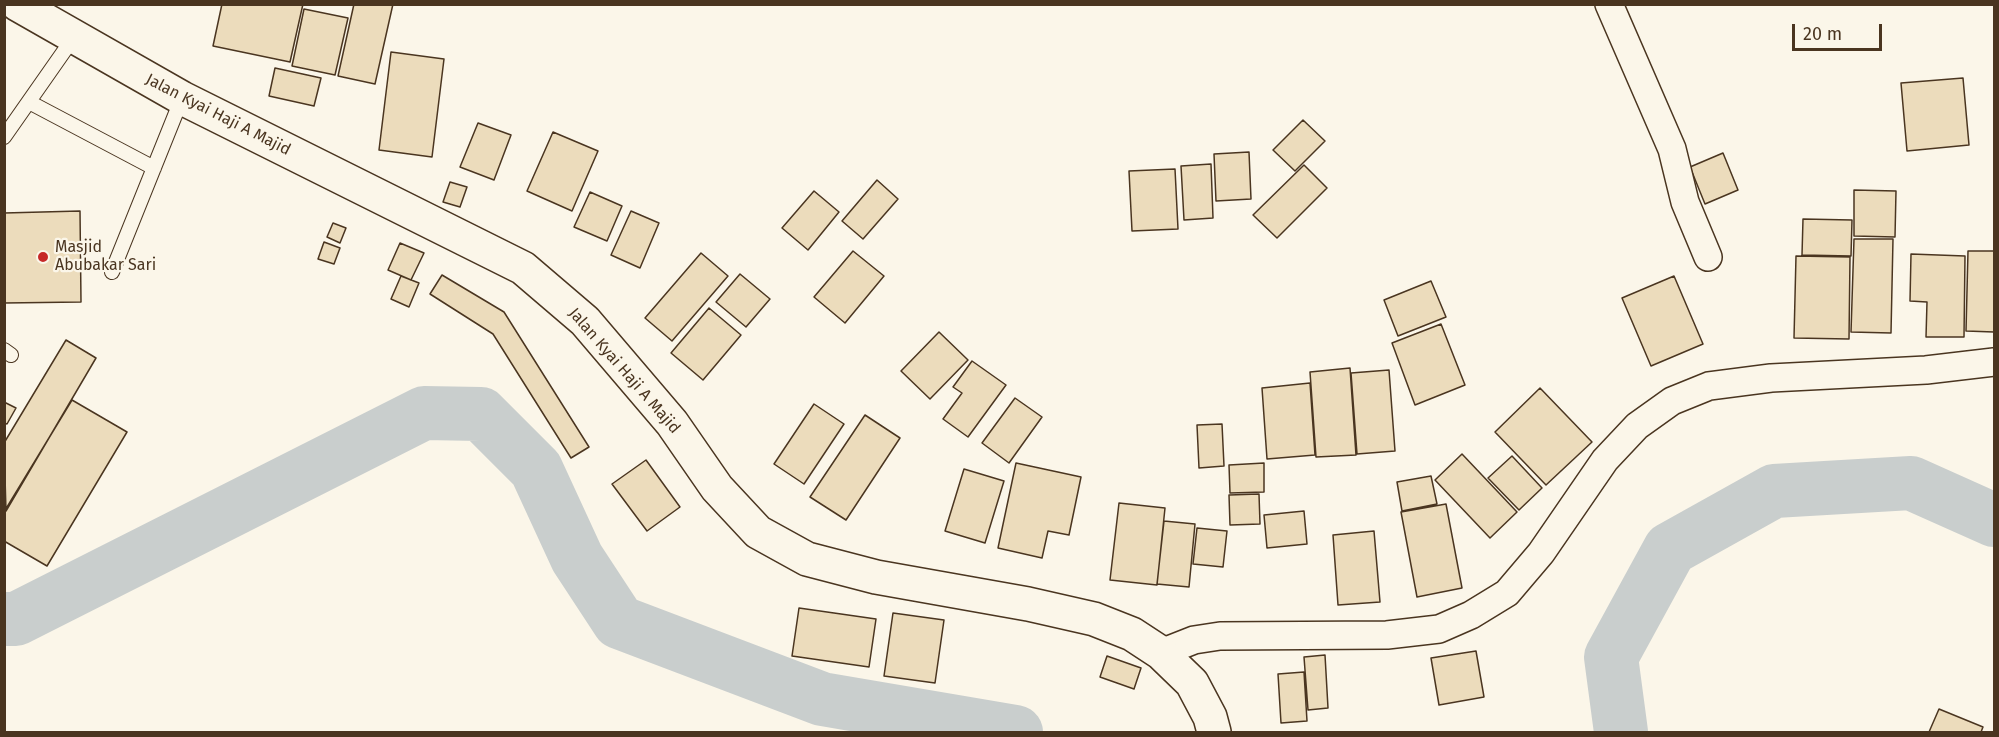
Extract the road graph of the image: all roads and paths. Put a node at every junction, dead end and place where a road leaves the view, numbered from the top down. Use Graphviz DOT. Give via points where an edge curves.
graph roads {
  1 [pos="17,4"];
  2 [pos="1609,4"];
  3 [pos="74,37"];
  4 [pos="182,98"];
  5 [pos="29,102"];
  6 [pos="4,137"];
  7 [pos="154,168"];
  8 [pos="1708,257"];
  9 [pos="112,272"];
  10 [pos="1995,362"];
  11 [pos="1161,653"];
  12 [pos="1212,725"];
  1 -- 3 [label="main road, Jalan Kyai Haji A Majid"];
  2 -- 8 [label="street" via="1671,148 1685,202"];
  3 -- 4 [label="main road, Jalan Kyai Haji A Majid"];
  3 -- 5 [label="lane"];
  4 -- 7 [label="lane"];
  4 -- 11 [label="main road, Jalan Kyai Haji A Majid" via="523,268 585,321 672,423 717,488 758,532 807,559 876,577 1094,619 1132,634"];
  5 -- 6 [label="lane"];
  5 -- 7 [label="lane"];
  7 -- 9 [label="lane"];
  10 -- 11 [label="street" via="1709,386 1672,401 1637,426 1605,460 1541,553 1507,593 1471,615 1439,629 1387,635 1220,636 1194,640"];
  11 -- 12 [label="main road, Jalan Kyai Haji A Majid" via="1192,683"];
}
